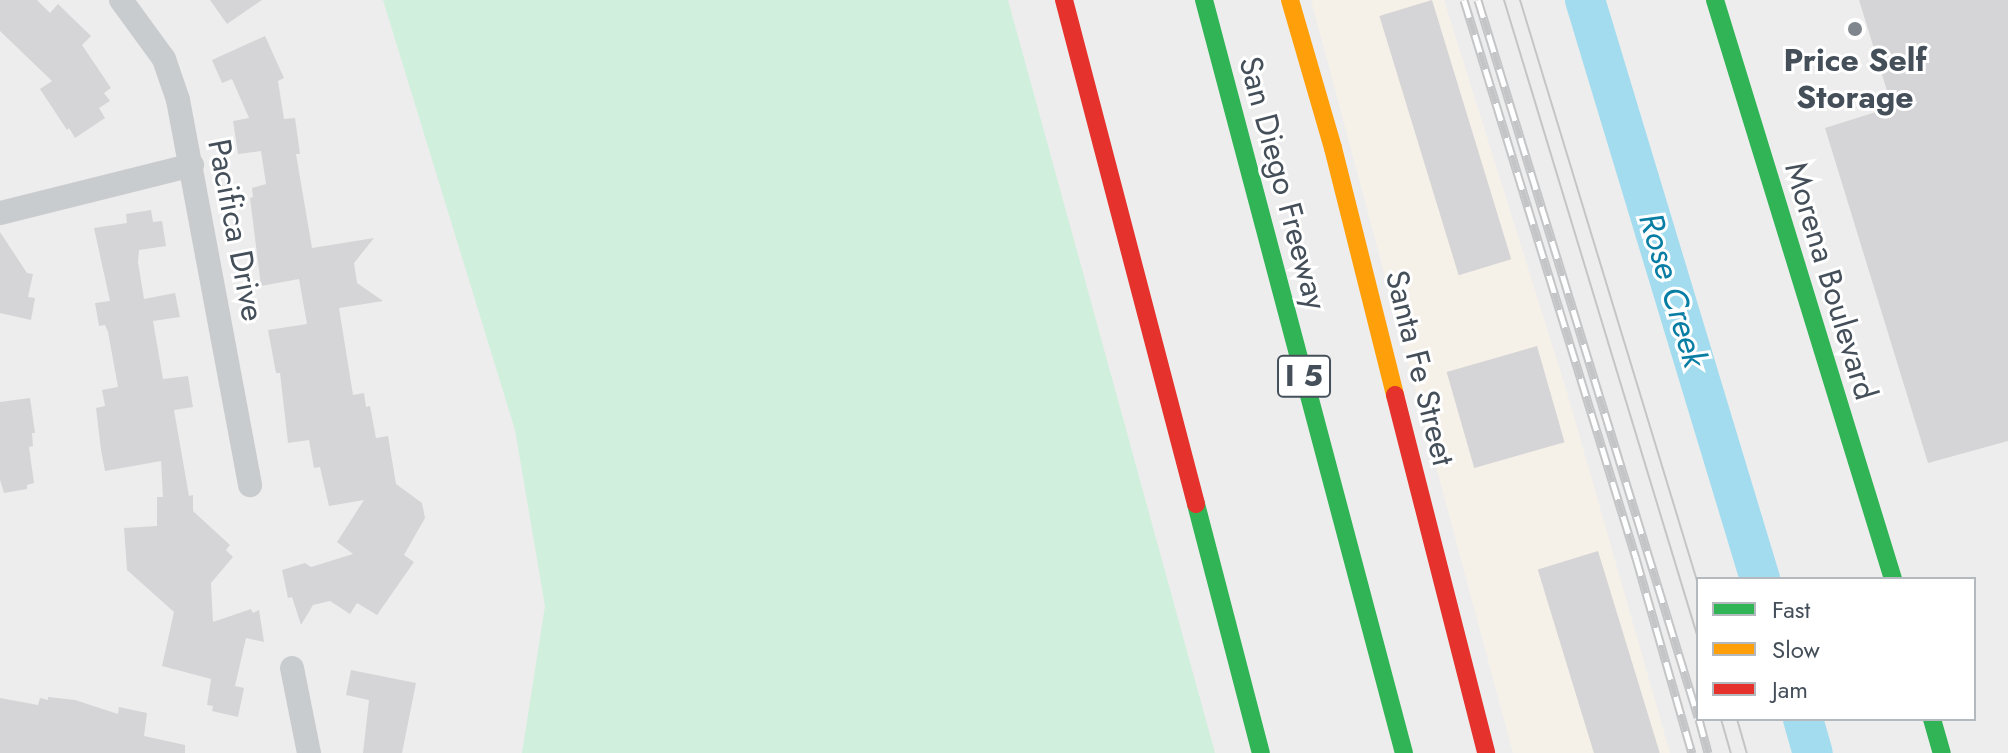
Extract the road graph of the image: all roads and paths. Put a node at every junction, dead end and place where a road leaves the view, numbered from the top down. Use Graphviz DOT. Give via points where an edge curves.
graph roads {
  1 [pos="121,0"];
  2 [pos="1064,0"];
  3 [pos="1204,0"];
  4 [pos="1290,0"];
  5 [pos="1715,0"];
  6 [pos="192,165"];
  7 [pos="0,213"];
  8 [pos="250,485"];
  9 [pos="1892,577"];
  10 [pos="292,668"];
  11 [pos="1933,721"];
  12 [pos="309,753"];
  13 [pos="1261,753"];
  14 [pos="1404,753"];
  15 [pos="1486,753"];
  16 [pos="1942,753"];
  1 -- 6 [label="street, Pacifica Drive" via="164,59"];
  2 -- 13 [label="main road"];
  3 -- 14 [label="main road, San Diego Freeway / I 5"];
  4 -- 15 [label="main road, Santa Fe Street" via="1333,148"];
  5 -- 9 [label="main road, Morena Boulevard"];
  6 -- 7 [label="street"];
  6 -- 8 [label="street, Pacifica Drive"];
  10 -- 12 [label="street"];
  11 -- 16 [label="main road"];
}
